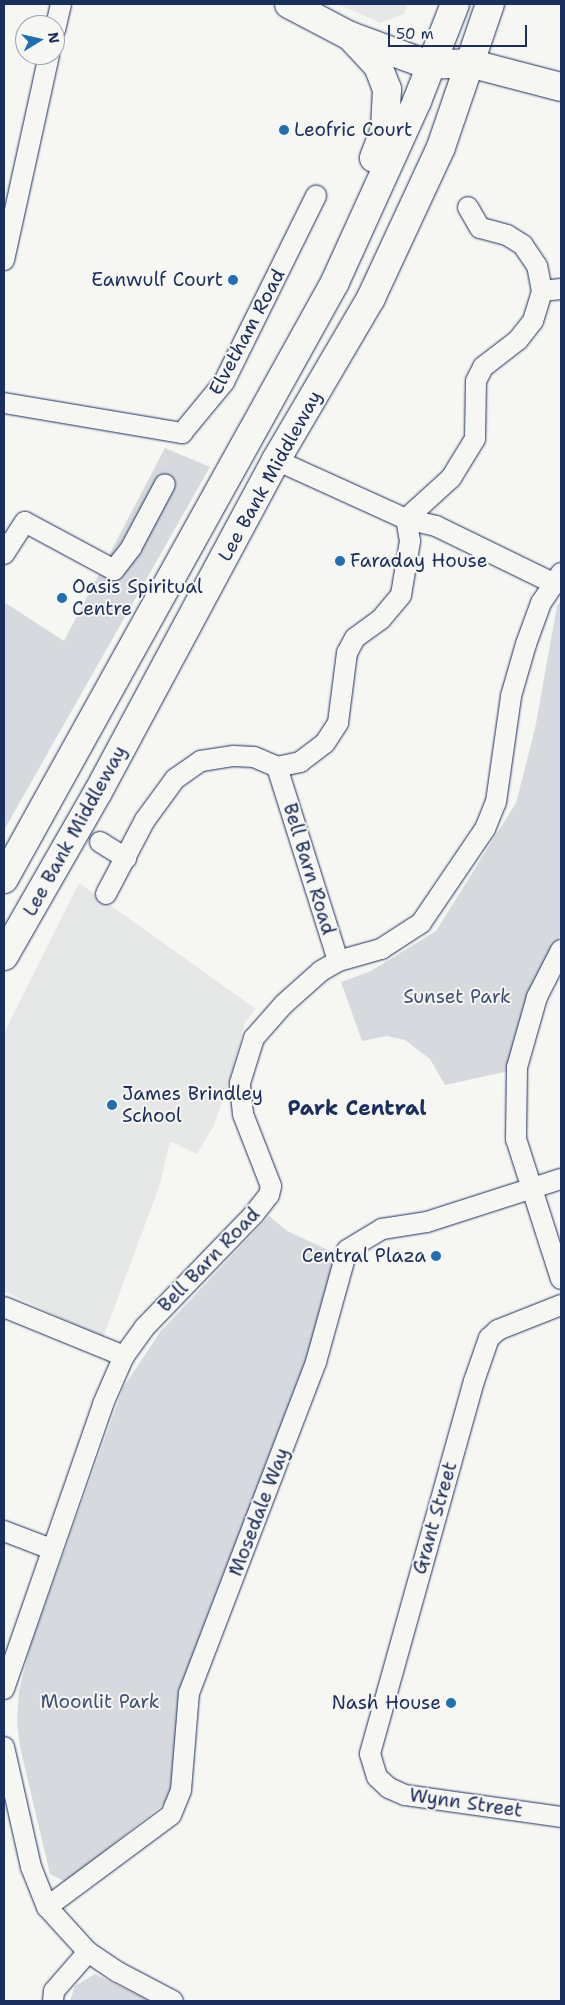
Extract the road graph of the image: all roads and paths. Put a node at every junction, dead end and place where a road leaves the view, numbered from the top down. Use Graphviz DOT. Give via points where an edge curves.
graph roads {
  1 [pos="289,4"];
  2 [pos="455,4"];
  3 [pos="490,4"];
  4 [pos="444,31"];
  5 [pos="350,36"];
  6 [pos="388,50"];
  7 [pos="469,63"];
  8 [pos="47,65"];
  9 [pos="428,66"];
  10 [pos="561,87"];
  11 [pos="316,196"];
  12 [pos="468,207"];
  13 [pos="356,235"];
  14 [pos="4,260"];
  15 [pos="551,290"];
  16 [pos="4,403"];
  17 [pos="276,460"];
  18 [pos="165,484"];
  19 [pos="406,519"];
  20 [pos="4,554"];
  21 [pos="557,578"];
  22 [pos="277,767"];
  23 [pos="100,842"];
  24 [pos="126,858"];
  25 [pos="4,878"];
  26 [pos="106,894"];
  27 [pos="561,950"];
  28 [pos="4,956"];
  29 [pos="338,962"];
  30 [pos="561,1179"];
  31 [pos="531,1191"];
  32 [pos="561,1279"];
  33 [pos="561,1305"];
  34 [pos="4,1307"];
  35 [pos="124,1356"];
  36 [pos="4,1531"];
  37 [pos="51,1549"];
  38 [pos="4,1689"];
  39 [pos="4,1746"];
  40 [pos="377,1776"];
  41 [pos="561,1817"];
  42 [pos="48,1908"];
  43 [pos="88,1952"];
  44 [pos="53,2001"];
  45 [pos="173,2001"];
  1 -- 5 [label="main road"];
  2 -- 4 [label="main road, Lee Bank Middleway"];
  3 -- 7 [label="main road, Lee Bank Middleway"];
  4 -- 6 [label="main road" via="423,45"];
  4 -- 7 [label="main road" via="450,48"];
  4 -- 9 [label="main road, Lee Bank Middleway"];
  5 -- 6 [label="main road"];
  5 -- 13 [label="main road" via="378,66 389,98 385,129 365,184"];
  6 -- 9 [label="main road"];
  7 -- 9 [label="main road"];
  7 -- 10 [label="main road"];
  7 -- 17 [label="main road, Lee Bank Middleway" via="440,147 371,298"];
  8 -- 14 [label="street"];
  9 -- 13 [label="main road, Lee Bank Middleway" via="417,101"];
  11 -- 16 [label="street, Elvetham Road" via="224,382 182,433"];
  12 -- 15 [label="street" via="480,228 507,234 523,245"];
  13 -- 25 [label="main road, Lee Bank Middleway" via="335,282"];
  15 -- 19 [label="street" via="518,340 483,367 476,381 475,440 451,478"];
  17 -- 19 [label="street"];
  17 -- 28 [label="main road, Lee Bank Middleway" via="98,792"];
  18 -- 20 [label="street" via="131,548 114,570 26,522"];
  19 -- 21 [label="street" via="436,526"];
  19 -- 22 [label="street" via="410,541 401,595 381,619 355,638 347,653 338,724 325,743 300,762"];
  21 -- 29 [label="street" via="541,603 511,696 496,802 485,829 421,923 381,949"];
  22 -- 24 [label="street" via="254,757 201,760 175,779 146,820"];
  22 -- 29 [label="street, Bell Barn Road"];
  23 -- 24 [label="street"];
  24 -- 26 [label="street"];
  27 -- 31 [label="street" via="537,997 517,1067 516,1139"];
  29 -- 35 [label="street, Bell Barn Road" via="302,987 254,1038 240,1083 243,1114 271,1186 269,1195 144,1328"];
  30 -- 31 [label="street, Mosedale Way"];
  31 -- 32 [label="street"];
  31 -- 42 [label="street, Mosedale Way" via="474,1205 427,1222 382,1229 347,1250 316,1362 189,1693 181,1790 171,1815"];
  33 -- 40 [label="street, Grant Street" via="498,1330 489,1338 379,1716 370,1754"];
  34 -- 35 [label="street"];
  35 -- 37 [label="street, Bell Barn Road" via="103,1404"];
  36 -- 37 [label="street"];
  37 -- 38 [label="street, Bell Barn Road"];
  39 -- 42 [label="street" via="31,1867"];
  40 -- 41 [label="street, Wynn Street" via="389,1788 405,1796"];
  42 -- 43 [label="street"];
  43 -- 44 [label="street" via="54,1991"];
  43 -- 45 [label="street"];
}
